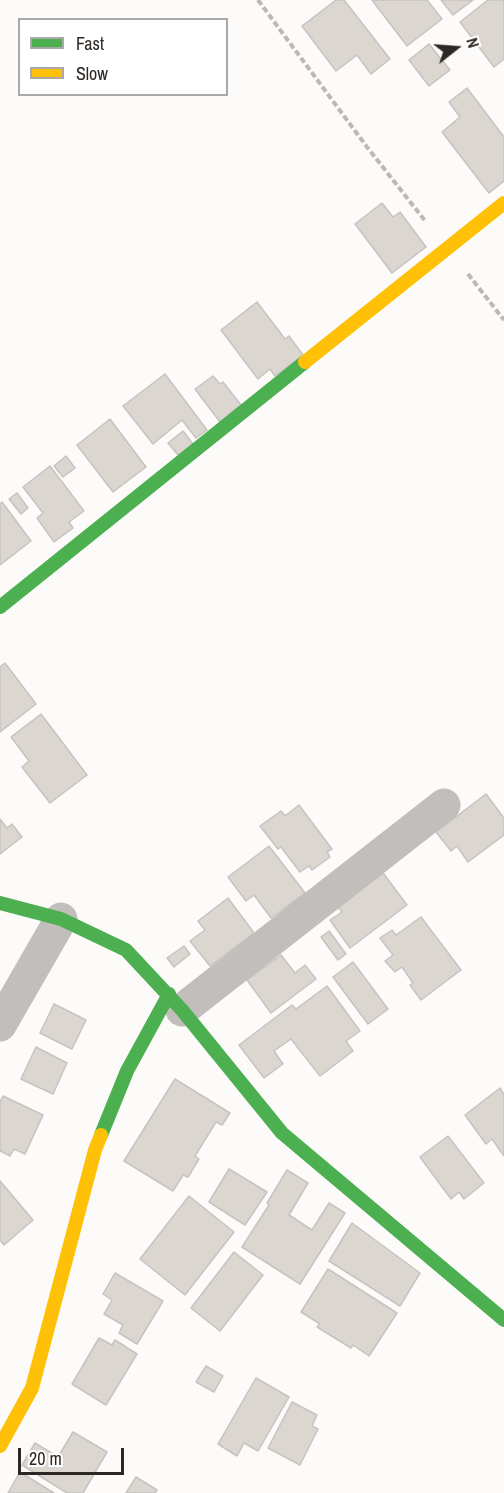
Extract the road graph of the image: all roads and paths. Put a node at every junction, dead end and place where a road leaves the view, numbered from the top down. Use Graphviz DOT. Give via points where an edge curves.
graph roads {
  1 [pos="258,0"];
  2 [pos="504,203"];
  3 [pos="446,248"];
  4 [pos="504,320"];
  5 [pos="0,607"];
  6 [pos="444,806"];
  7 [pos="0,903"];
  8 [pos="62,919"];
  9 [pos="175,1002"];
  10 [pos="0,1025"];
  11 [pos="504,1320"];
  12 [pos="0,1446"];
  1 -- 3 [label="path"];
  2 -- 3 [label="street"];
  3 -- 4 [label="path"];
  3 -- 5 [label="street"];
  6 -- 9 [label="street"];
  7 -- 8 [label="street"];
  8 -- 9 [label="street" via="126,950"];
  8 -- 10 [label="street"];
  9 -- 11 [label="street" via="282,1133"];
  9 -- 12 [label="street" via="127,1071 95,1150 32,1388"];
}
